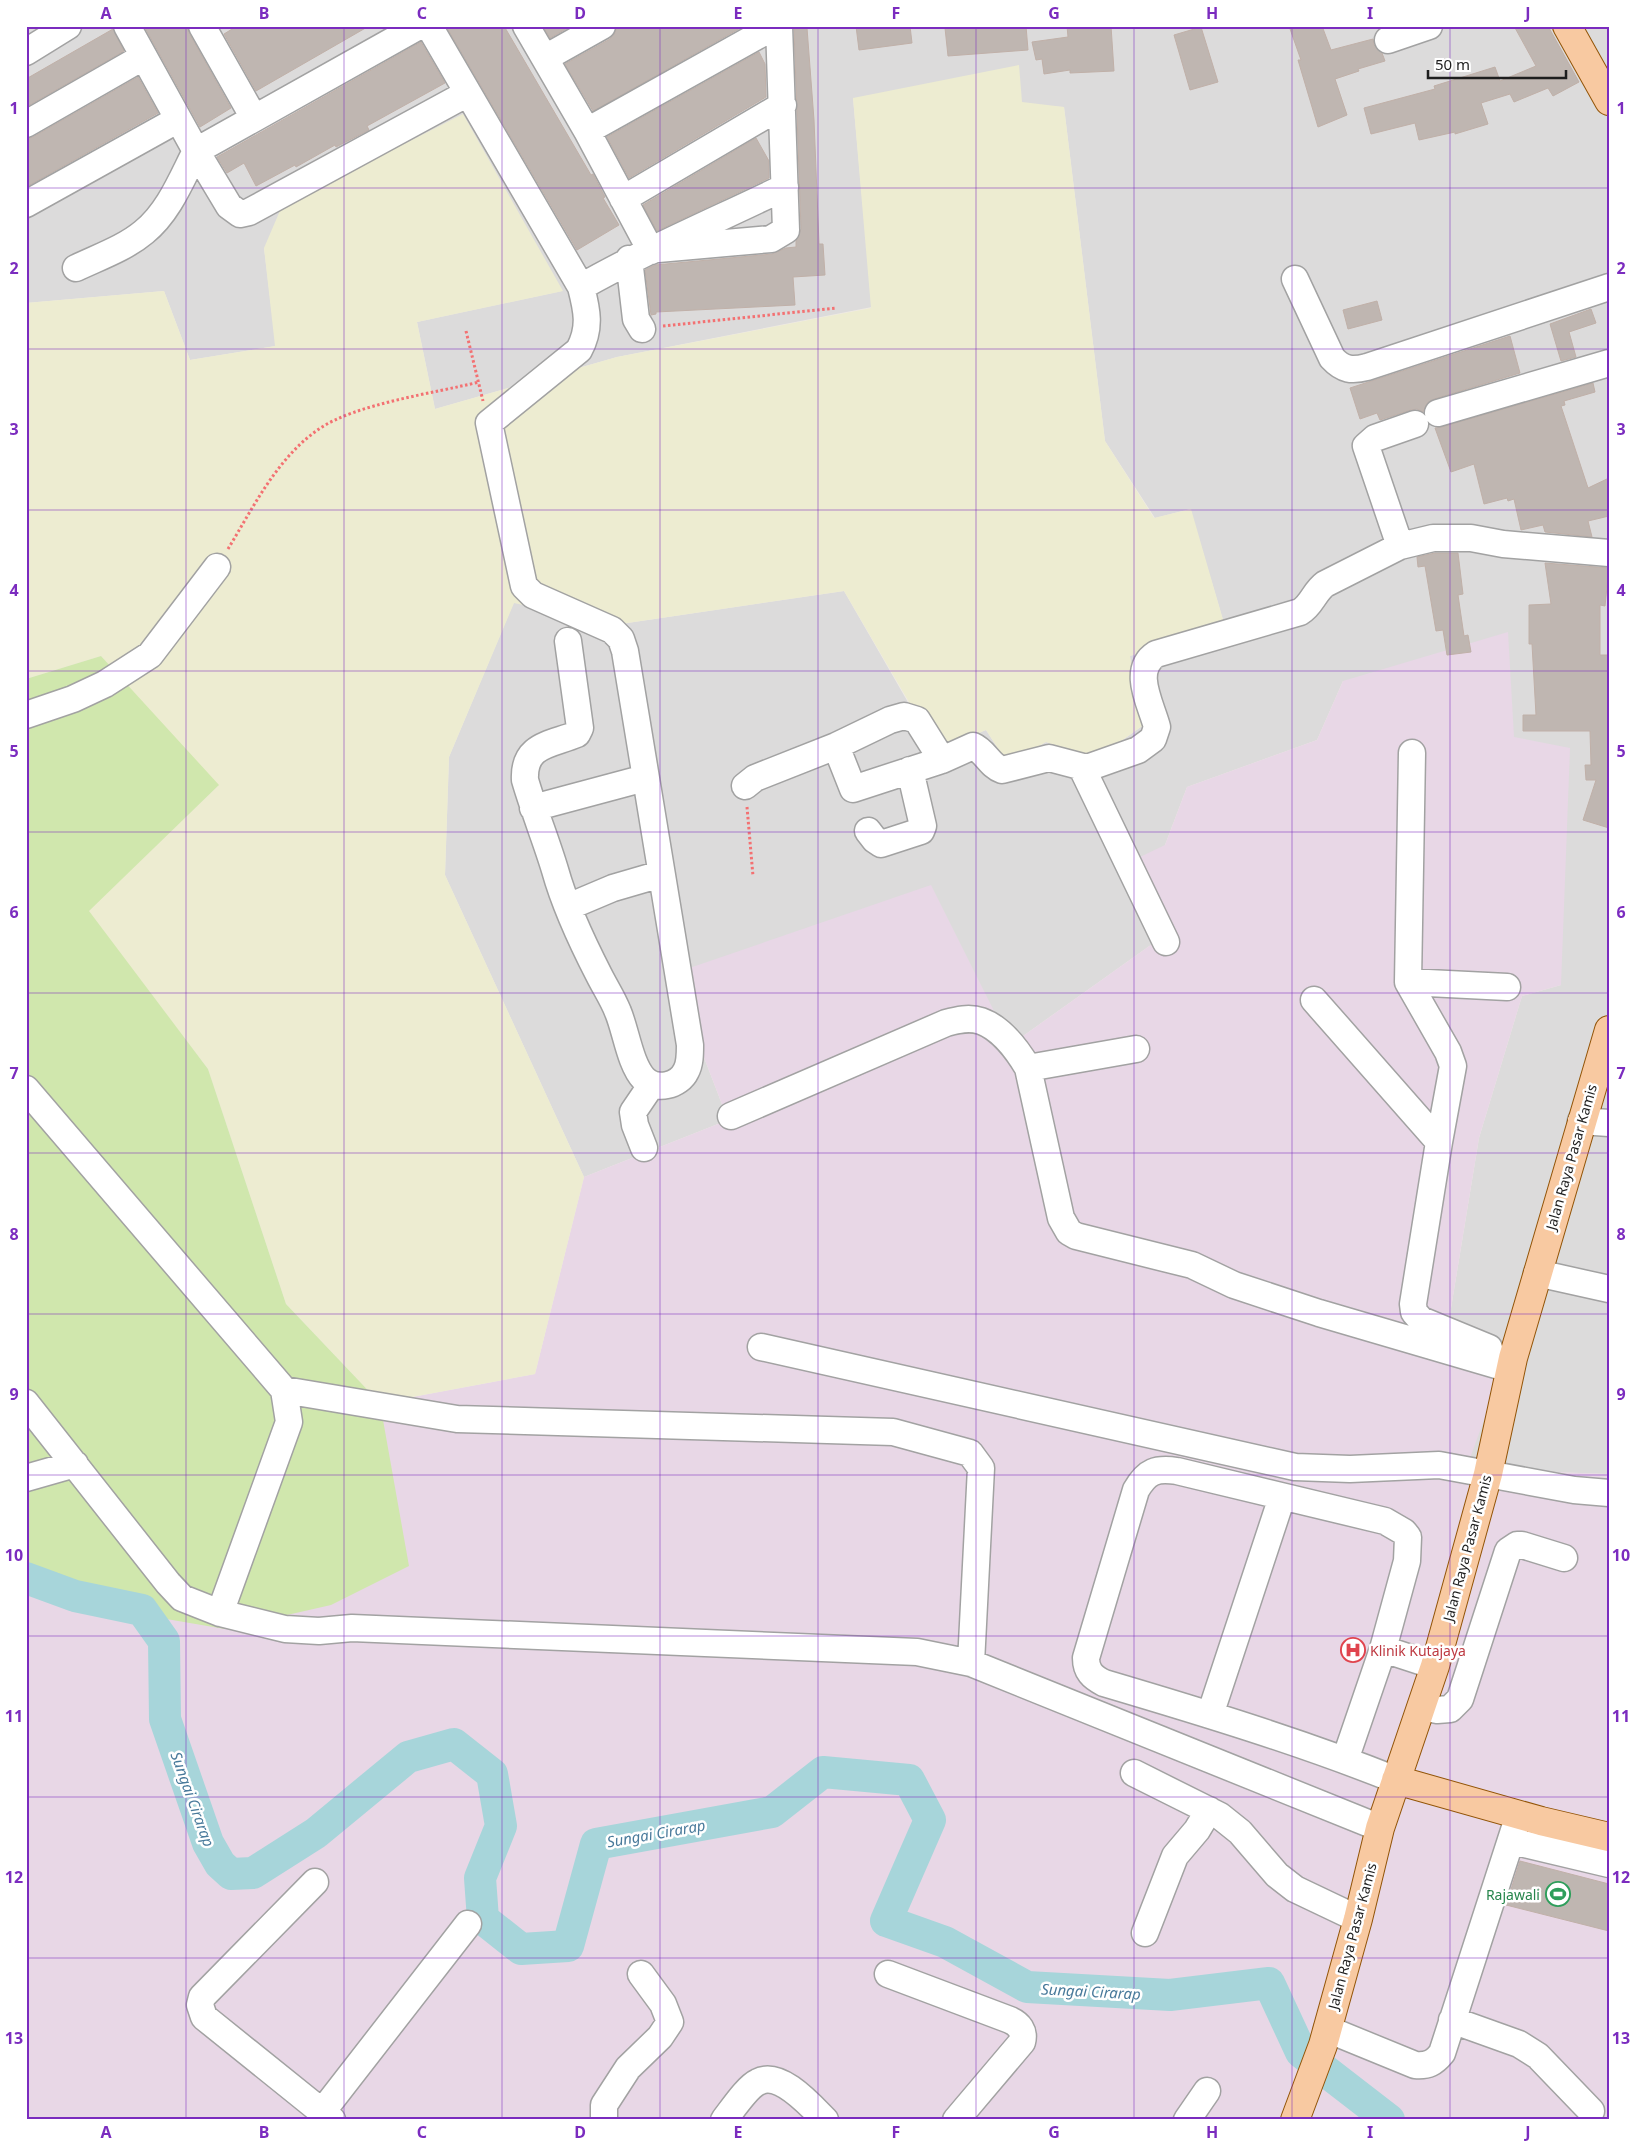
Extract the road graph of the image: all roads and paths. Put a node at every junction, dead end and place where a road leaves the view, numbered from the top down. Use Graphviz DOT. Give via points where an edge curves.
graph roads {
  1 [pos="68,26"];
  2 [pos="127,26"];
  3 [pos="419,26"];
  4 [pos="429,26"];
  5 [pos="526,26"];
  6 [pos="602,26"];
  7 [pos="775,26"];
  8 [pos="779,26"];
  9 [pos="1430,26"];
  10 [pos="1567,26"];
  11 [pos="210,29"];
  12 [pos="1388,40"];
  13 [pos="26,52"];
  14 [pos="143,57"];
  15 [pos="545,58"];
  16 [pos="468,93"];
  17 [pos="1609,101"];
  18 [pos="783,105"];
  19 [pos="254,118"];
  20 [pos="177,120"];
  21 [pos="26,124"];
  22 [pos="587,131"];
  23 [pos="196,151"];
  24 [pos="785,187"];
  25 [pos="623,198"];
  26 [pos="26,204"];
  27 [pos="646,253"];
  28 [pos="76,268"];
  29 [pos="1295,278"];
  30 [pos="581,287"];
  31 [pos="1609,287"];
  32 [pos="836,308"];
  33 [pos="642,329"];
  34 [pos="466,331"];
  35 [pos="1609,363"];
  36 [pos="479,382"];
  37 [pos="1438,412"];
  38 [pos="489,423"];
  39 [pos="1415,424"];
  40 [pos="1400,546"];
  41 [pos="1609,552"];
  42 [pos="217,567"];
  43 [pos="568,641"];
  44 [pos="26,715"];
  45 [pos="836,746"];
  46 [pos="1412,753"];
  47 [pos="942,760"];
  48 [pos="1082,768"];
  49 [pos="910,770"];
  50 [pos="645,778"];
  51 [pos="745,786"];
  52 [pos="533,808"];
  53 [pos="868,830"];
  54 [pos="660,874"];
  55 [pos="753,876"];
  56 [pos="568,907"];
  57 [pos="1166,942"];
  58 [pos="1408,982"];
  59 [pos="1507,987"];
  60 [pos="1314,1000"];
  61 [pos="1609,1030"];
  62 [pos="1136,1049"];
  63 [pos="1028,1068"];
  64 [pos="652,1084"];
  65 [pos="26,1089"];
  66 [pos="731,1116"];
  67 [pos="1581,1121"];
  68 [pos="1609,1123"];
  69 [pos="1439,1142"];
  70 [pos="644,1148"];
  71 [pos="1537,1273"];
  72 [pos="1609,1289"];
  73 [pos="761,1346"];
  74 [pos="1511,1364"];
  75 [pos="284,1390"];
  76 [pos="26,1402"];
  77 [pos="75,1464"];
  78 [pos="1488,1474"];
  79 [pos="26,1478"];
  80 [pos="1609,1493"];
  81 [pos="1282,1497"];
  82 [pos="1564,1558"];
  83 [pos="220,1613"];
  84 [pos="1383,1649"];
  85 [pos="971,1663"];
  86 [pos="1434,1666"];
  87 [pos="1422,1707"];
  88 [pos="1210,1715"];
  89 [pos="1345,1760"];
  90 [pos="1134,1773"];
  91 [pos="1396,1780"];
  92 [pos="1208,1810"];
  93 [pos="1519,1815"];
  94 [pos="1380,1828"];
  95 [pos="1609,1837"];
  96 [pos="1512,1842"];
  97 [pos="1609,1864"];
  98 [pos="315,1882"];
  99 [pos="1358,1919"];
  100 [pos="468,1924"];
  101 [pos="1145,1933"];
  102 [pos="641,1974"];
  103 [pos="888,1974"];
  104 [pos="1452,2020"];
  105 [pos="1325,2037"];
  106 [pos="1207,2091"];
  107 [pos="1591,2110"];
  108 [pos="327,2116"];
  109 [pos="604,2120"];
  110 [pos="724,2120"];
  111 [pos="825,2120"];
  112 [pos="956,2120"];
  113 [pos="1187,2120"];
  114 [pos="1295,2120"];
  1 -- 13 [label="street"];
  2 -- 14 [label="street"];
  3 -- 19 [label="street"];
  4 -- 16 [label="street"];
  5 -- 15 [label="street"];
  6 -- 15 [label="street"];
  7 -- 22 [label="street"];
  8 -- 18 [label="street"];
  9 -- 12 [label="street"];
  10 -- 17 [label="main road"];
  11 -- 19 [label="street"];
  14 -- 20 [label="street"];
  14 -- 21 [label="street"];
  15 -- 22 [label="street"];
  16 -- 23 [label="street" via="240,214 229,206"];
  16 -- 30 [label="street"];
  18 -- 24 [label="street"];
  18 -- 25 [label="street"];
  19 -- 23 [label="street"];
  20 -- 23 [label="street"];
  20 -- 26 [label="street"];
  22 -- 25 [label="street"];
  23 -- 28 [label="street" via="161,214 144,232 122,247"];
  24 -- 27 [label="street"];
  24 -- 27 [label="street" via="787,227 776,238"];
  25 -- 27 [label="street"];
  27 -- 30 [label="street"];
  27 -- 33 [label="street" via="636,319"];
  29 -- 31 [label="street" via="1332,358 1340,366 1353,370"];
  30 -- 38 [label="street" via="588,325 579,350"];
  32 -- 33 [label="path"];
  34 -- 36 [label="path"];
  35 -- 37 [label="street"];
  36 -- 38 [label="path"];
  36 -- 42 [label="path" via="385,404 344,416 320,428 289,455 268,483"];
  38 -- 50 [label="street" via="524,586 533,595 612,630 623,642"];
  39 -- 40 [label="street" via="1375,438 1366,446"];
  40 -- 41 [label="street" via="1433,538 1463,538"];
  40 -- 48 [label="street" via="1325,584 1300,612 1151,657 1143,672 1157,727 1155,736 1138,750"];
  42 -- 44 [label="street" via="150,655 105,684"];
  43 -- 52 [label="street" via="580,728 577,734 537,749 528,758 524,771"];
  45 -- 47 [label="street" via="890,720 909,716 917,720"];
  45 -- 49 [label="street" via="853,789"];
  45 -- 51 [label="street" via="755,778"];
  46 -- 58 [label="street"];
  47 -- 48 [label="street" via="973,746 1002,770 1049,758"];
  47 -- 49 [label="street"];
  48 -- 57 [label="street"];
  49 -- 53 [label="street" via="923,826 921,831 881,844"];
  50 -- 52 [label="street"];
  50 -- 54 [label="street"];
  51 -- 55 [label="path"];
  52 -- 56 [label="street"];
  54 -- 56 [label="street" via="613,888"];
  54 -- 64 [label="street" via="690,1045 686,1073 667,1086"];
  56 -- 64 [label="street" via="618,1011 636,1065 643,1078"];
  58 -- 59 [label="street"];
  58 -- 69 [label="street" via="1454,1066"];
  60 -- 69 [label="street"];
  61 -- 67 [label="main road, Jalan Raya Pasar Kamis"];
  62 -- 63 [label="street"];
  63 -- 66 [label="street" via="998,1031 981,1021 966,1019 946,1023"];
  63 -- 74 [label="street" via="1061,1218 1069,1232 1192,1265 1234,1285 1319,1313"];
  64 -- 70 [label="street" via="633,1112"];
  65 -- 75 [label="street"];
  67 -- 68 [label="street"];
  67 -- 71 [label="main road, Jalan Raya Pasar Kamis"];
  69 -- 74 [label="street" via="1414,1312 1421,1320"];
  71 -- 72 [label="street"];
  71 -- 74 [label="main road, Jalan Raya Pasar Kamis"];
  73 -- 78 [label="street" via="1295,1466 1350,1469 1439,1464"];
  74 -- 78 [label="main road, Jalan Raya Pasar Kamis"];
  75 -- 83 [label="street" via="289,1422"];
  75 -- 85 [label="street" via="457,1418 893,1432 970,1453 981,1468"];
  76 -- 77 [label="street"];
  77 -- 79 [label="street"];
  77 -- 83 [label="street" via="182,1598"];
  78 -- 80 [label="street"];
  78 -- 86 [label="main road, Jalan Raya Pasar Kamis"];
  81 -- 84 [label="street" via="1385,1521 1408,1537 1407,1561"];
  81 -- 88 [label="street"];
  81 -- 88 [label="street" via="1163,1469 1143,1478 1136,1490 1086,1658 1088,1670 1104,1683"];
  82 -- 87 [label="street" via="1522,1545 1508,1550 1460,1699 1454,1708 1445,1711"];
  83 -- 85 [label="street" via="284,1629 319,1631 352,1628 866,1648 917,1652"];
  84 -- 86 [label="street"];
  84 -- 89 [label="street"];
  85 -- 94 [label="street"];
  86 -- 87 [label="main road, Jalan Raya Pasar Kamis"];
  87 -- 91 [label="main road, Jalan Raya Pasar Kamis"];
  88 -- 89 [label="street"];
  89 -- 91 [label="street"];
  90 -- 92 [label="street"];
  91 -- 93 [label="main road"];
  91 -- 94 [label="main road, Jalan Raya Pasar Kamis"];
  92 -- 99 [label="street" via="1240,1832 1271,1868 1295,1889"];
  92 -- 101 [label="street" via="1175,1856"];
  93 -- 95 [label="main road"];
  93 -- 96 [label="street"];
  94 -- 99 [label="main road, Jalan Raya Pasar Kamis"];
  96 -- 97 [label="street"];
  96 -- 104 [label="street"];
  98 -- 108 [label="street" via="202,1997 200,2004 204,2017"];
  99 -- 105 [label="main road, Jalan Raya Pasar Kamis"];
  100 -- 108 [label="street"];
  102 -- 109 [label="street" via="663,2004 670,2022 660,2037 628,2068 604,2105"];
  103 -- 112 [label="street" via="1010,2020 1023,2031 1022,2042"];
  104 -- 105 [label="street" via="1442,2053 1431,2063 1421,2065"];
  104 -- 107 [label="street" via="1529,2050"];
  105 -- 114 [label="main road, Jalan Raya Pasar Kamis"];
  106 -- 113 [label="street"];
  110 -- 111 [label="street" via="756,2082 768,2079 790,2088"];
}
